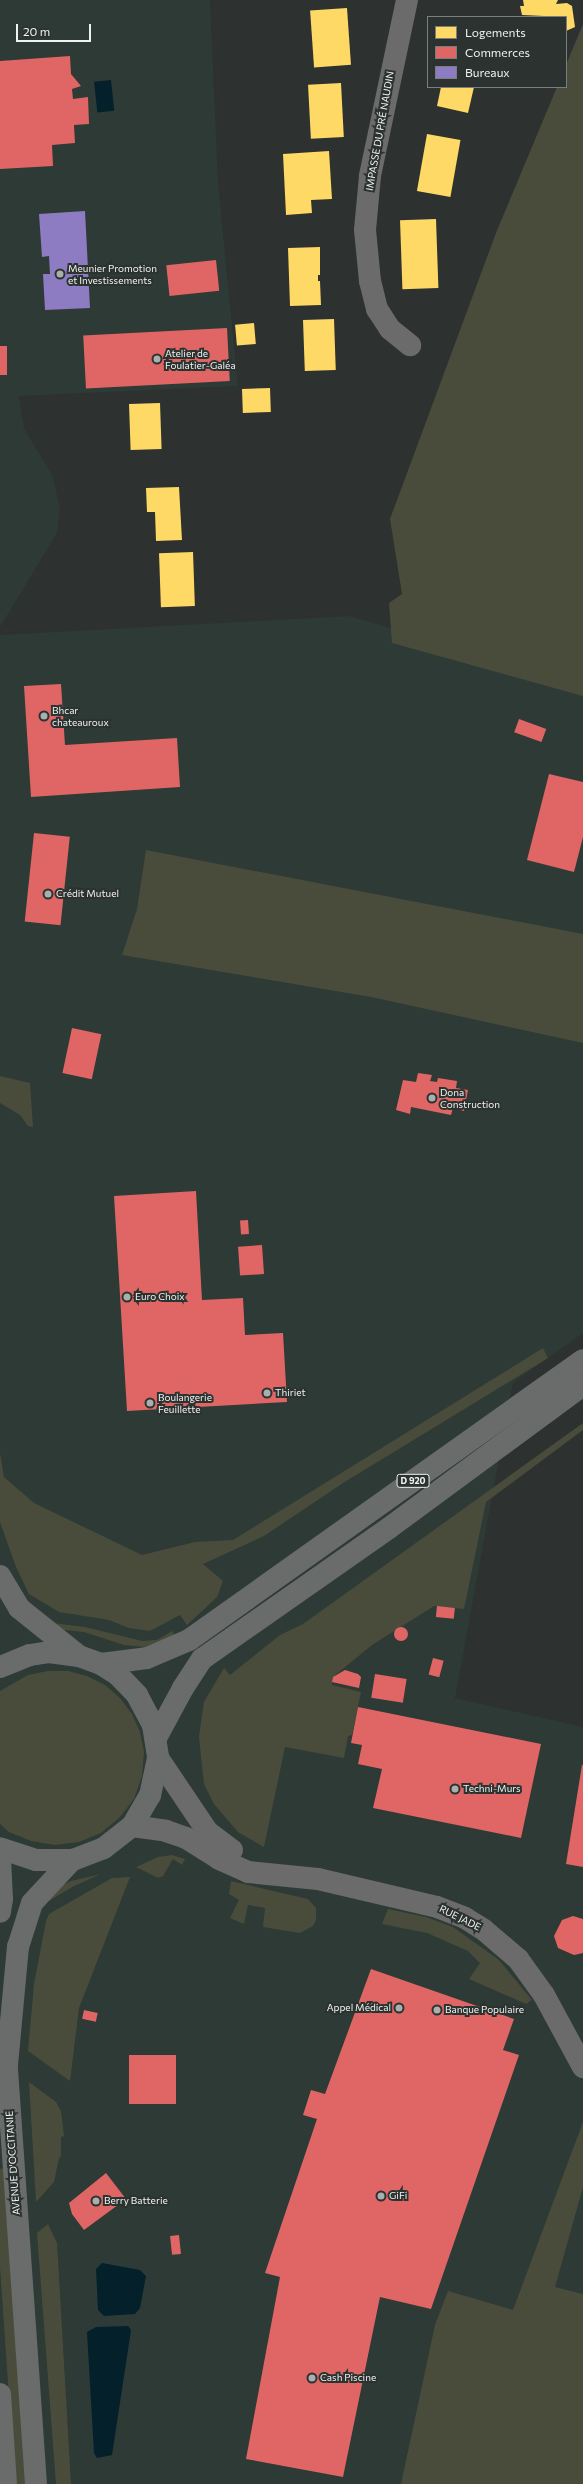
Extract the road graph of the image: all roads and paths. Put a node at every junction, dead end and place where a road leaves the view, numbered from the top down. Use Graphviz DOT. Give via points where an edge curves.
graph roads {
  1 [pos="407,0"];
  2 [pos="410,345"];
  3 [pos="583,1360"];
  4 [pos="583,1386"];
  5 [pos="0,1576"];
  6 [pos="79,1656"];
  7 [pos="101,1664"];
  8 [pos="0,1667"];
  9 [pos="157,1748"];
  10 [pos="132,1826"];
  11 [pos="0,1848"];
  12 [pos="0,1858"];
  13 [pos="72,1860"];
  14 [pos="268,1872"];
  15 [pos="0,1912"];
  16 [pos="583,2067"];
  17 [pos="0,2394"];
  18 [pos="6,2484"];
  19 [pos="36,2484"];
  1 -- 2 [label="street, IMPASSE DU PRÉ NAUDIN" via="370,176 365,230 370,281 377,309 390,329"];
  3 -- 7 [label="main road, D 920" via="189,1640 147,1658"];
  4 -- 9 [label="main road, D 920" via="389,1528 202,1659 183,1688"];
  5 -- 6 [label="main road" via="19,1608"];
  6 -- 7 [label="main road"];
  6 -- 8 [label="main road" via="49,1652 30,1655"];
  7 -- 9 [label="main road" via="118,1675 137,1695 153,1725"];
  9 -- 10 [label="main road" via="150,1795"];
  9 -- 14 [label="street" via="208,1832 229,1849 256,1861"];
  10 -- 13 [label="main road" via="104,1848"];
  10 -- 14 [label="street, RUE JADE" via="166,1830 186,1838 242,1870"];
  11 -- 13 [label="main road" via="36,1860"];
  12 -- 15 [label="main road"];
  13 -- 19 [label="main road, AVENUE D'OCCITANIE" via="32,1903 27,1918 18,1947 7,2065"];
  14 -- 16 [label="street, RUE JADE" via="318,1879 437,1907 484,1930 518,1959 544,1995"];
  17 -- 18 [label="main road"];
}
